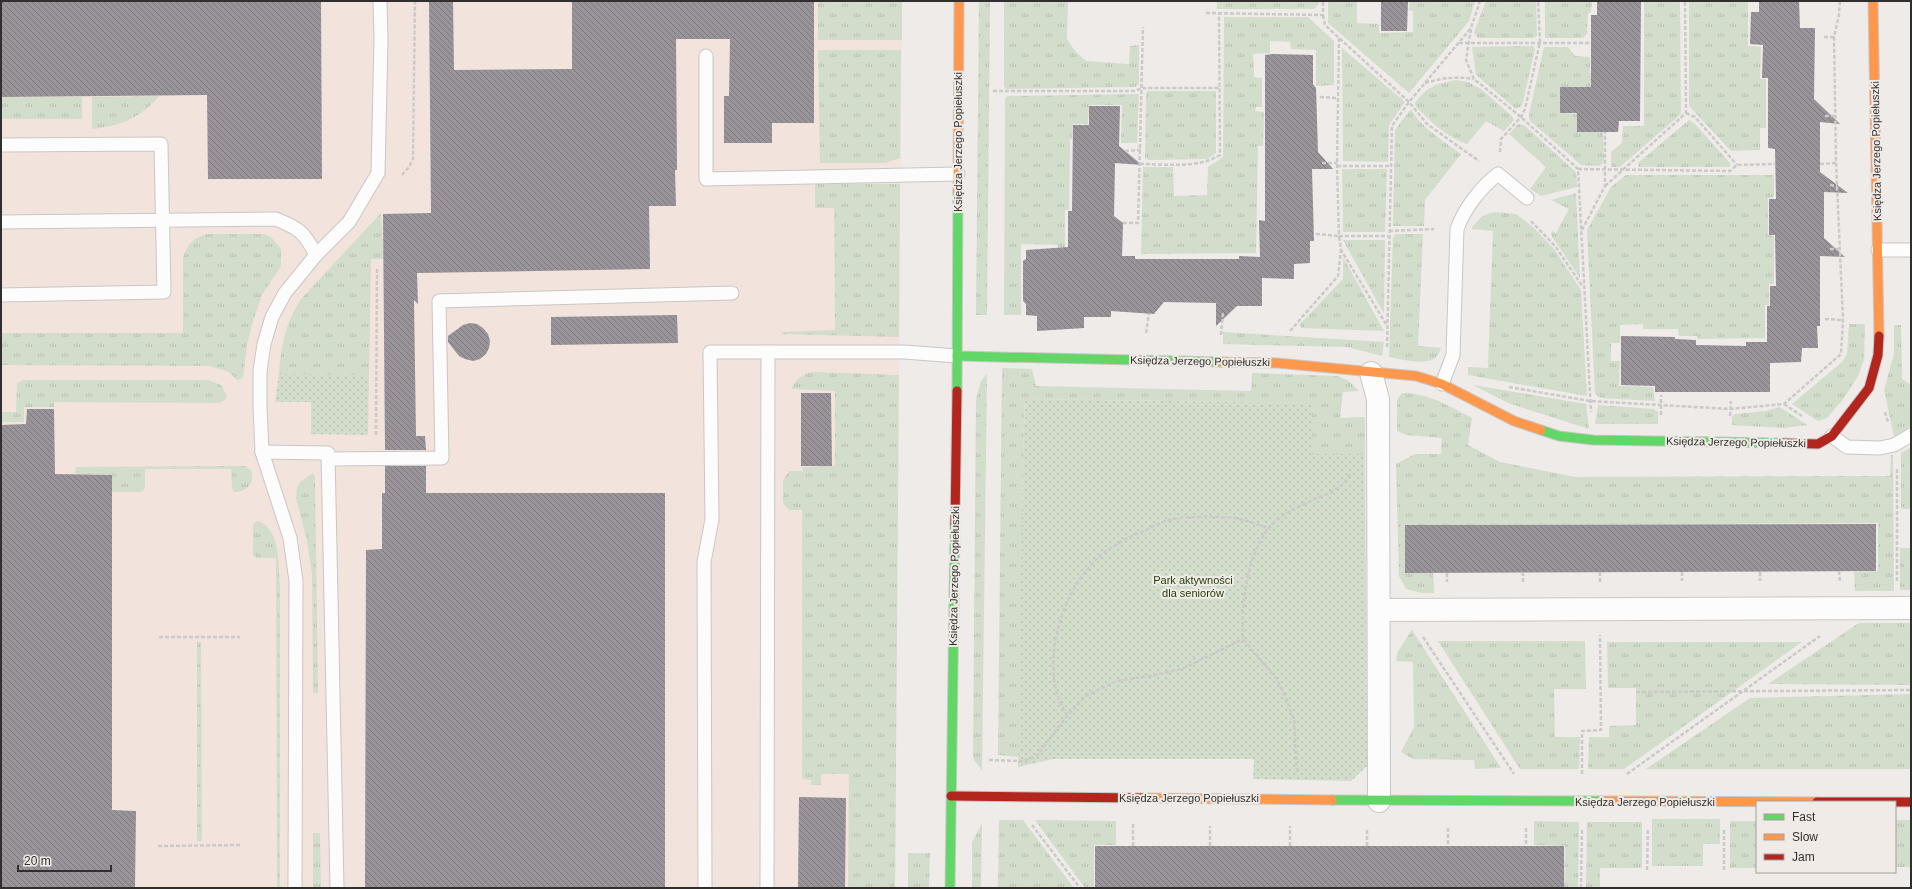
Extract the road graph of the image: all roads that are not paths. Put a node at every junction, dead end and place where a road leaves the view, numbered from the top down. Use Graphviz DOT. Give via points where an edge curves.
graph roads {
  1 [pos="380,1"];
  2 [pos="959,1"];
  3 [pos="1873,1"];
  4 [pos="706,56"];
  5 [pos="1,145"];
  6 [pos="958,174"];
  7 [pos="1527,198"];
  8 [pos="163,220"];
  9 [pos="1,222"];
  10 [pos="1878,250"];
  11 [pos="1911,250"];
  12 [pos="316,255"];
  13 [pos="732,293"];
  14 [pos="1,295"];
  15 [pos="768,352"];
  16 [pos="957,356"];
  17 [pos="1380,373"];
  18 [pos="1442,384"];
  19 [pos="1911,435"];
  20 [pos="1832,436"];
  21 [pos="262,452"];
  22 [pos="328,459"];
  23 [pos="1911,608"];
  24 [pos="1379,610"];
  25 [pos="951,796"];
  26 [pos="1379,802"];
  27 [pos="1756,802"];
  28 [pos="1896,802"];
  29 [pos="1911,802"];
  30 [pos="295,888"];
  31 [pos="337,888"];
  32 [pos="704,888"];
  33 [pos="768,888"];
  34 [pos="950,888"];
  1 -- 12 [label="lane" via="378,173 349,222"];
  2 -- 6 [label="street, Księdza Jerzego Popiełuszki"];
  3 -- 10 [label="street, Księdza Jerzego Popiełuszki"];
  4 -- 6 [label="lane" via="706,179"];
  5 -- 8 [label="lane" via="161,144"];
  6 -- 16 [label="street, Księdza Jerzego Popiełuszki"];
  7 -- 18 [label="lane" via="1493,177 1461,217 1457,229 1453,355"];
  8 -- 9 [label="lane"];
  8 -- 12 [label="lane" via="276,219 295,227 307,237"];
  8 -- 14 [label="lane" via="164,292"];
  10 -- 11 [label="lane"];
  10 -- 20 [label="street, Księdza Jerzego Popiełuszki" via="1878,355 1874,372 1869,388"];
  12 -- 21 [label="lane" via="285,293 272,317 264,344 260,371"];
  13 -- 22 [label="lane" via="439,301 442,458"];
  15 -- 16 [label="lane" via="904,352"];
  15 -- 32 [label="lane" via="710,352 712,519 704,562"];
  15 -- 33 [label="lane"];
  16 -- 17 [label="street, Księdza Jerzego Popiełuszki" via="1277,363"];
  16 -- 25 [label="street, Księdza Jerzego Popiełuszki"];
  17 -- 18 [label="street, Księdza Jerzego Popiełuszki" via="1416,376"];
  17 -- 24 [label="street"];
  18 -- 20 [label="street, Księdza Jerzego Popiełuszki" via="1514,421 1558,436 1593,440 1818,444"];
  19 -- 20 [label="lane" via="1894,445 1880,448 1847,447"];
  21 -- 22 [label="lane" via="328,453"];
  21 -- 30 [label="lane" via="290,538 296,574"];
  22 -- 31 [label="lane"];
  23 -- 24 [label="street"];
  24 -- 26 [label="street"];
  25 -- 26 [label="street, Księdza Jerzego Popiełuszki"];
  25 -- 34 [label="street, Księdza Jerzego Popiełuszki"];
  26 -- 27 [label="street, Księdza Jerzego Popiełuszki"];
  28 -- 29 [label="street, Księdza Jerzego Popiełuszki"];
}
